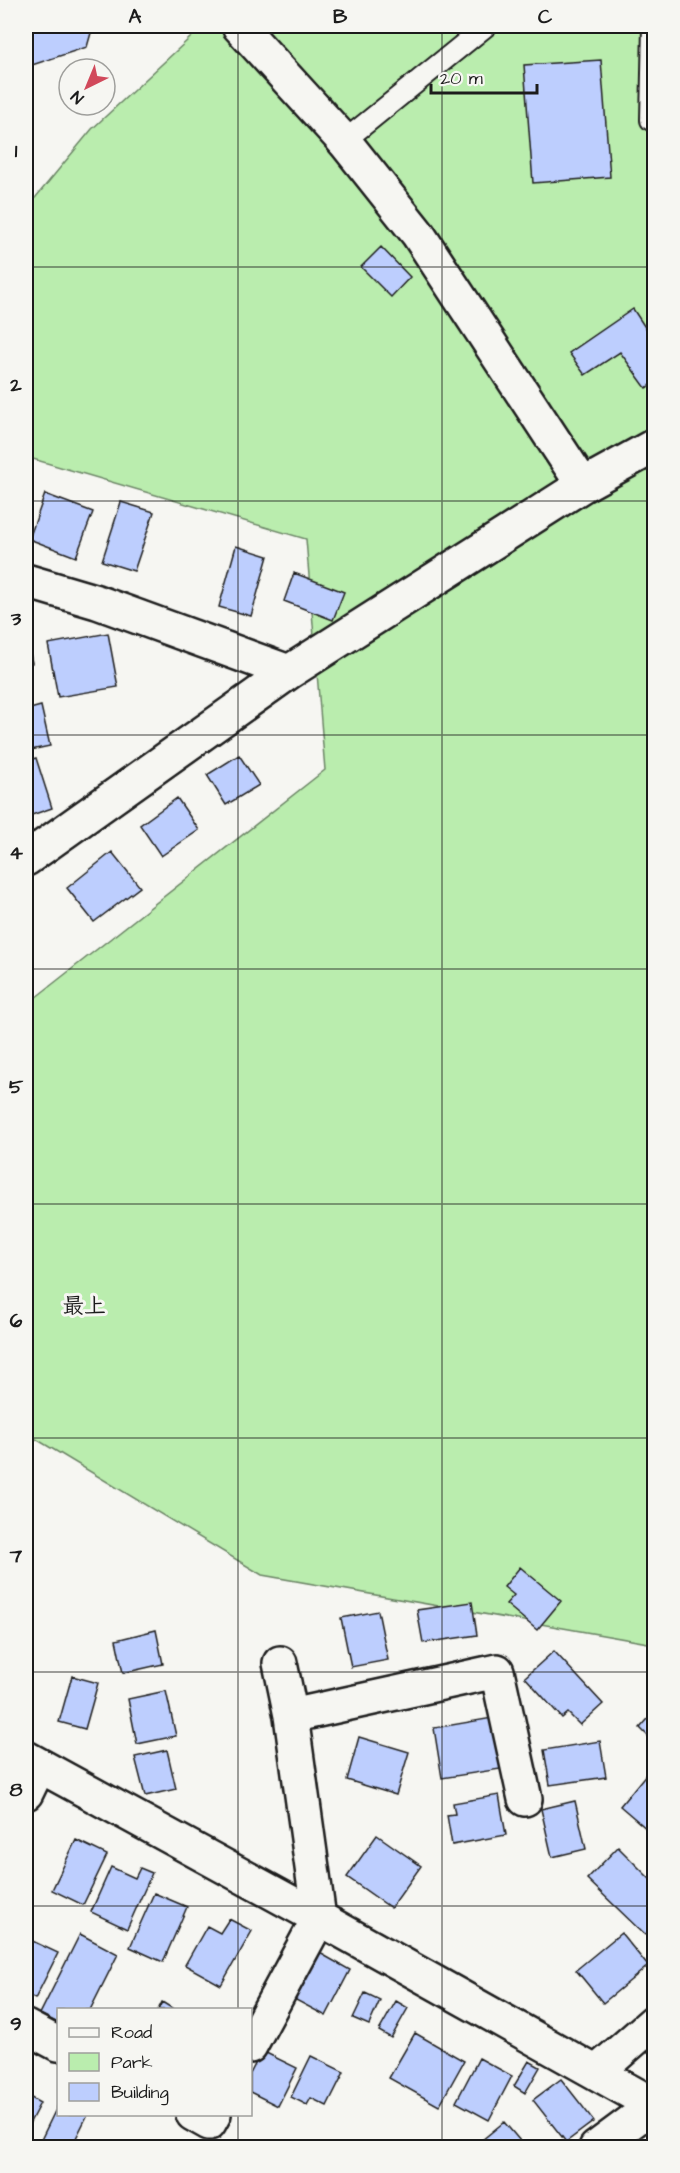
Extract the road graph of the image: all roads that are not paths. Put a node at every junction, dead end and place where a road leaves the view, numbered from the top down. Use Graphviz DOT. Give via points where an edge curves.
graph roads {
  1 [pos="239,26"];
  2 [pos="486,26"];
  3 [pos="653,26"];
  4 [pos="651,120"];
  5 [pos="345,141"];
  6 [pos="654,446"];
  7 [pos="583,485"];
  8 [pos="26,581"];
  9 [pos="289,672"];
  10 [pos="26,859"];
  11 [pos="280,1663"];
  12 [pos="291,1716"];
  13 [pos="30,1773"];
  14 [pos="525,1799"];
  15 [pos="319,1918"];
  16 [pos="654,2022"];
  17 [pos="26,2027"];
  18 [pos="252,2042"];
  19 [pos="57,2043"];
  20 [pos="597,2072"];
  21 [pos="654,2105"];
  22 [pos="195,2116"];
  23 [pos="213,2116"];
  24 [pos="596,2148"];
  1 -- 5 [label="street"];
  2 -- 5 [label="lane"];
  3 -- 4 [label="lane"];
  5 -- 7 [label="street" via="418,234"];
  6 -- 7 [label="street"];
  7 -- 9 [label="street"];
  8 -- 9 [label="street" via="97,602"];
  9 -- 10 [label="street"];
  11 -- 12 [label="street"];
  12 -- 14 [label="street" via="497,1671"];
  12 -- 15 [label="street"];
  13 -- 15 [label="street"];
  15 -- 18 [label="street"];
  15 -- 20 [label="street"];
  16 -- 20 [label="street"];
  17 -- 19 [label="street"];
  20 -- 21 [label="street"];
  21 -- 24 [label="street"];
  22 -- 23 [label="street" via="209,2123"];
}
